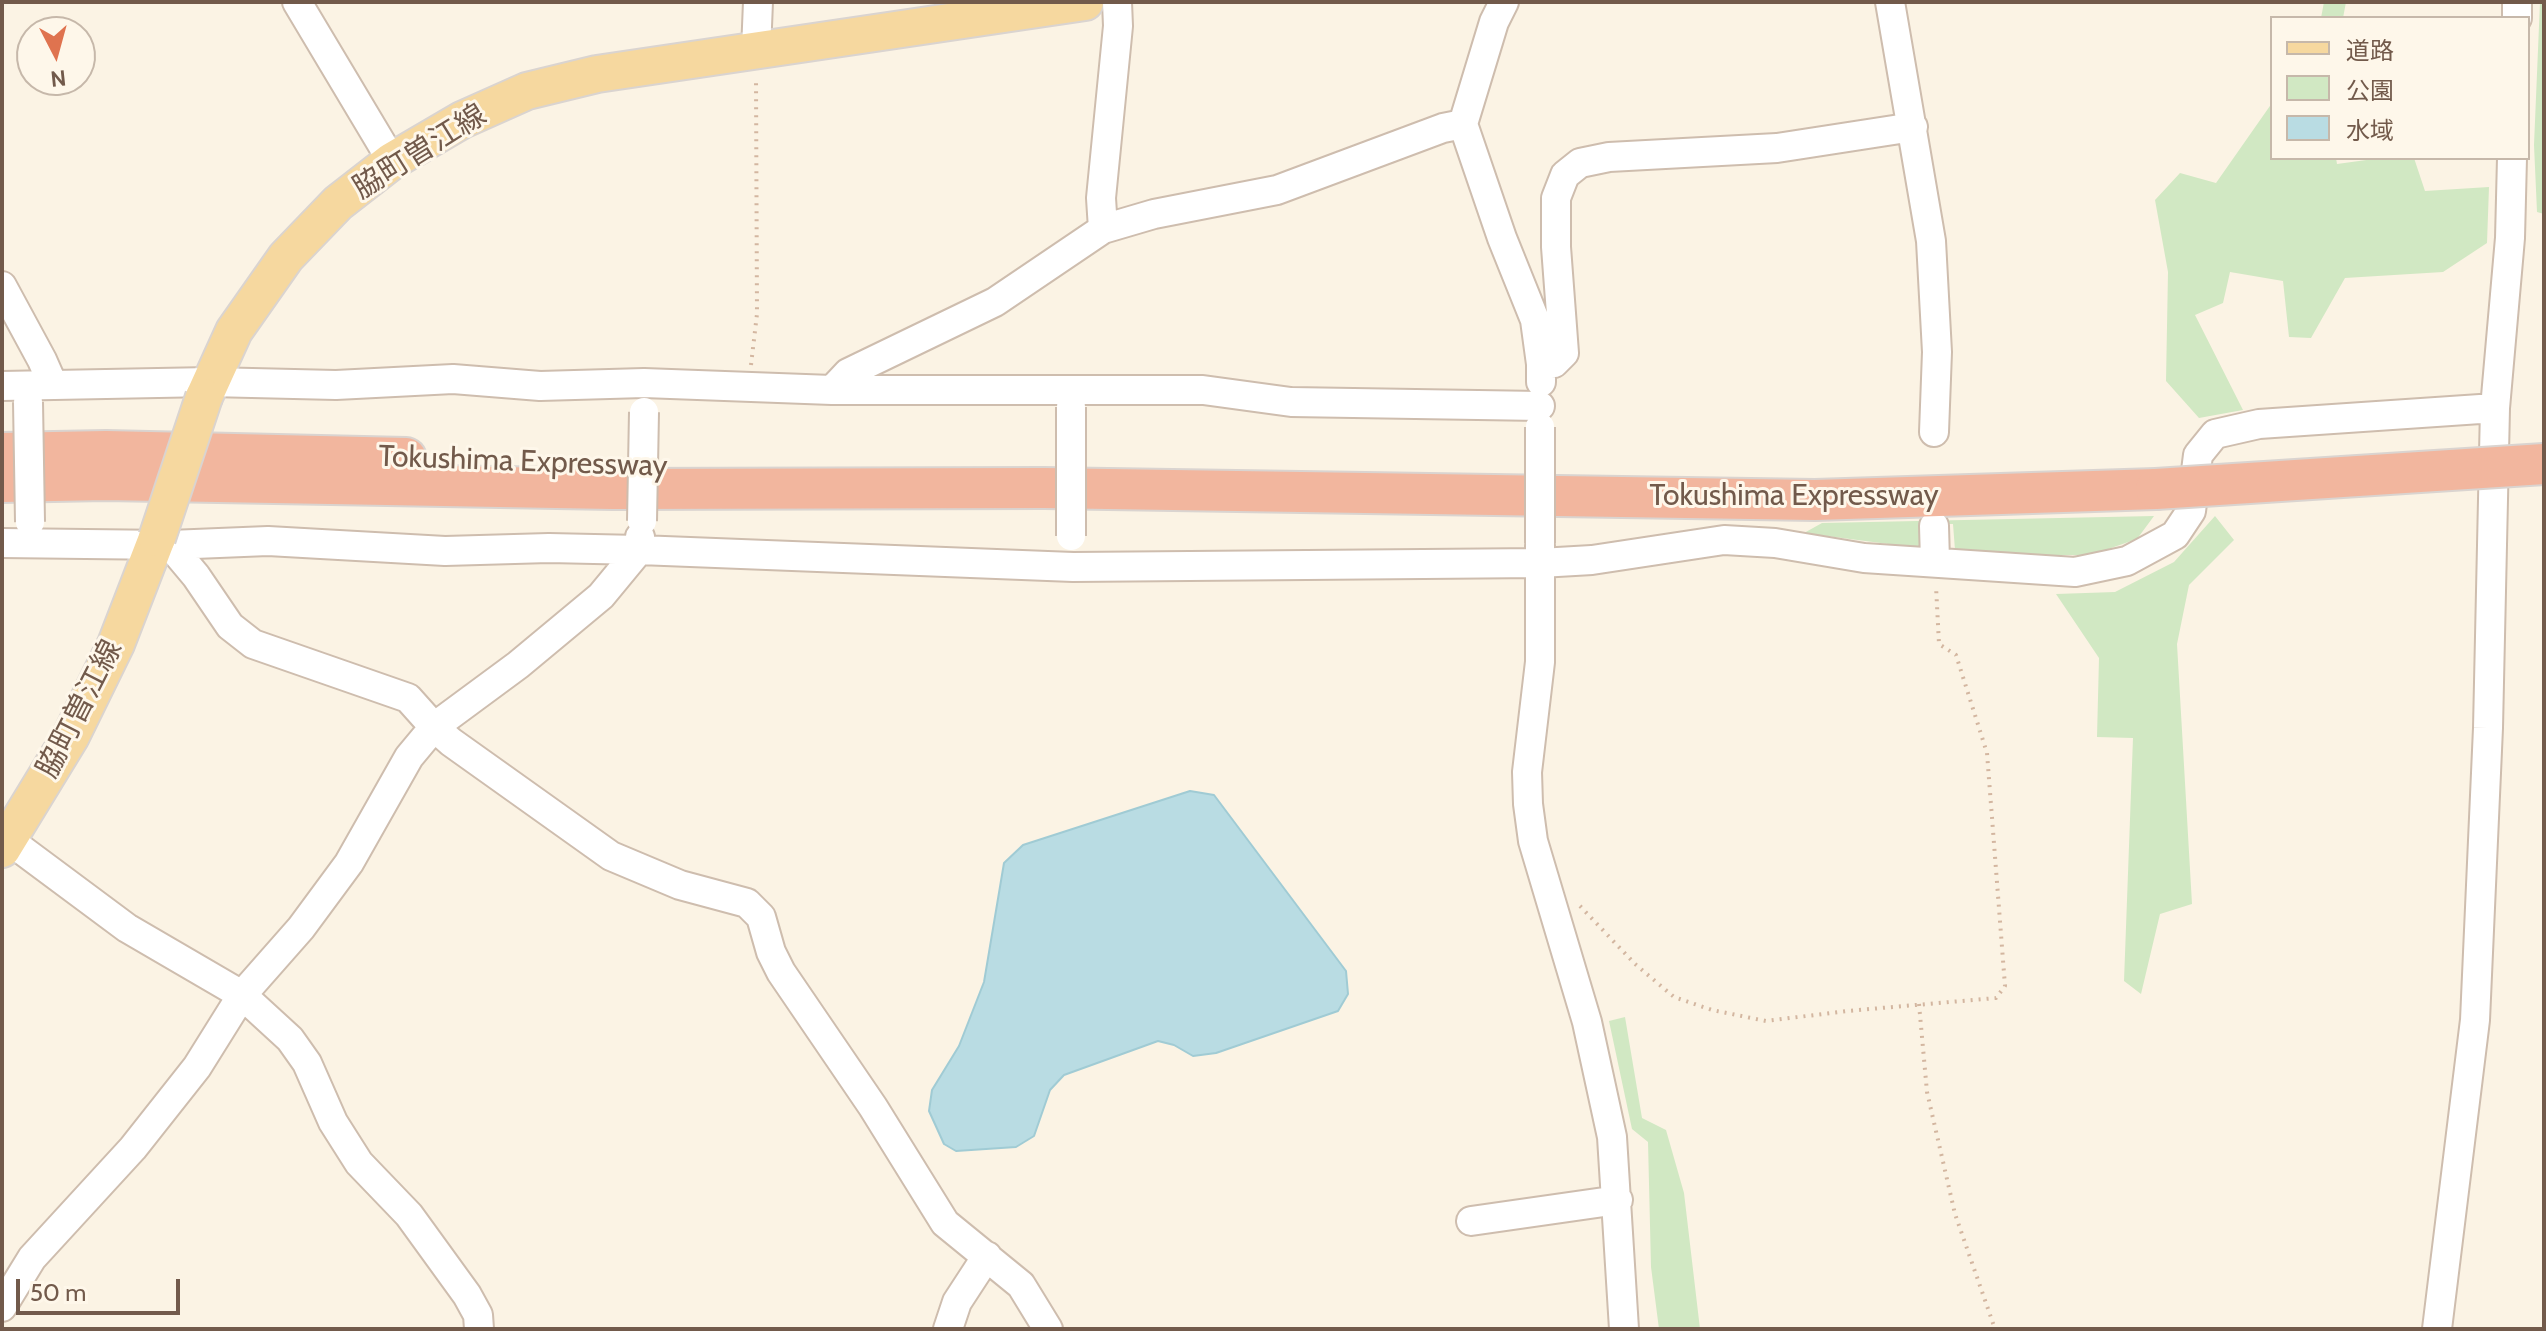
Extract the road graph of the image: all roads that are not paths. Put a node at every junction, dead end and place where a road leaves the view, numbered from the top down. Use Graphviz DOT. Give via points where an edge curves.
graph roads {
  1 [pos="297,2"];
  2 [pos="758,2"];
  3 [pos="1085,2"];
  4 [pos="1117,2"];
  5 [pos="1504,2"];
  6 [pos="1890,2"];
  7 [pos="756,51"];
  8 [pos="1463,124"];
  9 [pos="1913,127"];
  10 [pos="2512,160"];
  11 [pos="392,161"];
  12 [pos="1103,229"];
  13 [pos="2,286"];
  14 [pos="1541,364"];
  15 [pos="644,383"];
  16 [pos="27,390"];
  17 [pos="207,390"];
  18 [pos="832,390"];
  19 [pos="1070,399"];
  20 [pos="2495,408"];
  21 [pos="1540,417"];
  22 [pos="1934,432"];
  23 [pos="2,453"];
  24 [pos="2544,464"];
  25 [pos="2,482"];
  26 [pos="1044,488"];
  27 [pos="1934,526"];
  28 [pos="30,532"];
  29 [pos="161,542"];
  30 [pos="2,543"];
  31 [pos="639,550"];
  32 [pos="1540,553"];
  33 [pos="1935,561"];
  34 [pos="1073,567"];
  35 [pos="434,727"];
  36 [pos="4,841"];
  37 [pos="242,995"];
  38 [pos="1618,1200"];
  39 [pos="1471,1221"];
  40 [pos="987,1256"];
  41 [pos="2,1307"];
  42 [pos="479,1329"];
  43 [pos="948,1329"];
  44 [pos="1048,1329"];
  45 [pos="1624,1329"];
  46 [pos="2437,1329"];
  1 -- 11 [label="street"];
  2 -- 7 [label="street"];
  3 -- 7 [label="main road, 脇町曽江線"];
  4 -- 12 [label="street"];
  5 -- 8 [label="street"];
  6 -- 9 [label="street"];
  7 -- 11 [label="main road, 脇町曽江線" via="597,74 527,91 462,120"];
  8 -- 12 [label="street" via="1277,190"];
  8 -- 14 [label="street" via="1535,320"];
  9 -- 14 [label="street" via="1777,148 1580,163 1565,175 1556,198 1564,353 1554,363"];
  9 -- 22 [label="street" via="1931,241 1937,352"];
  10 -- 20 [label="street"];
  11 -- 17 [label="main road, 脇町曽江線" via="338,203 286,257 234,331"];
  12 -- 18 [label="street" via="995,302 848,373"];
  13 -- 16 [label="street" via="42,360"];
  14 -- 21 [label="street"];
  15 -- 17 [label="street" via="540,386 453,379"];
  15 -- 18 [label="street"];
  15 -- 31 [label="street, bridge"];
  16 -- 17 [label="street"];
  16 -- 28 [label="street, bridge"];
  17 -- 29 [label="main road, 脇町曽江線, bridge"];
  18 -- 19 [label="street"];
  19 -- 21 [label="street" via="1203,390 1291,402"];
  19 -- 34 [label="street, bridge"];
  20 -- 33 [label="street" via="2259,424 2215,434 2198,455 2191,511 2175,535 2127,561 2075,572"];
  20 -- 46 [label="street" via="2475,1020"];
  21 -- 32 [label="street, bridge"];
  23 -- 26 [label="highway, Tokushima Expressway" via="614,463"];
  24 -- 26 [label="highway, Tokushima Expressway, bridge" via="2156,489 1815,500"];
  25 -- 26 [label="highway, Tokushima Expressway"];
  27 -- 33 [label="street"];
  28 -- 29 [label="street"];
  28 -- 30 [label="street"];
  29 -- 31 [label="street" via="268,541 445,551"];
  29 -- 35 [label="street" via="196,576 230,626 253,644 408,698"];
  29 -- 36 [label="main road, 脇町曽江線" via="71,736"];
  31 -- 34 [label="street"];
  31 -- 35 [label="street" via="601,596"];
  32 -- 33 [label="street" via="1592,560 1724,540 1864,558"];
  32 -- 34 [label="street"];
  32 -- 38 [label="street" via="1540,662 1528,804 1533,841 1587,1022 1612,1137"];
  35 -- 37 [label="street" via="409,757 349,863"];
  35 -- 40 [label="street" via="611,856 680,885 747,903 761,917 781,972 945,1223"];
  36 -- 37 [label="street" via="127,928"];
  37 -- 41 [label="street" via="197,1067 133,1148 32,1258"];
  37 -- 42 [label="street" via="290,1039 359,1163 409,1215 467,1295"];
  38 -- 39 [label="street"];
  38 -- 45 [label="street"];
  40 -- 43 [label="street" via="957,1302"];
  40 -- 44 [label="street" via="1021,1285"];
}
